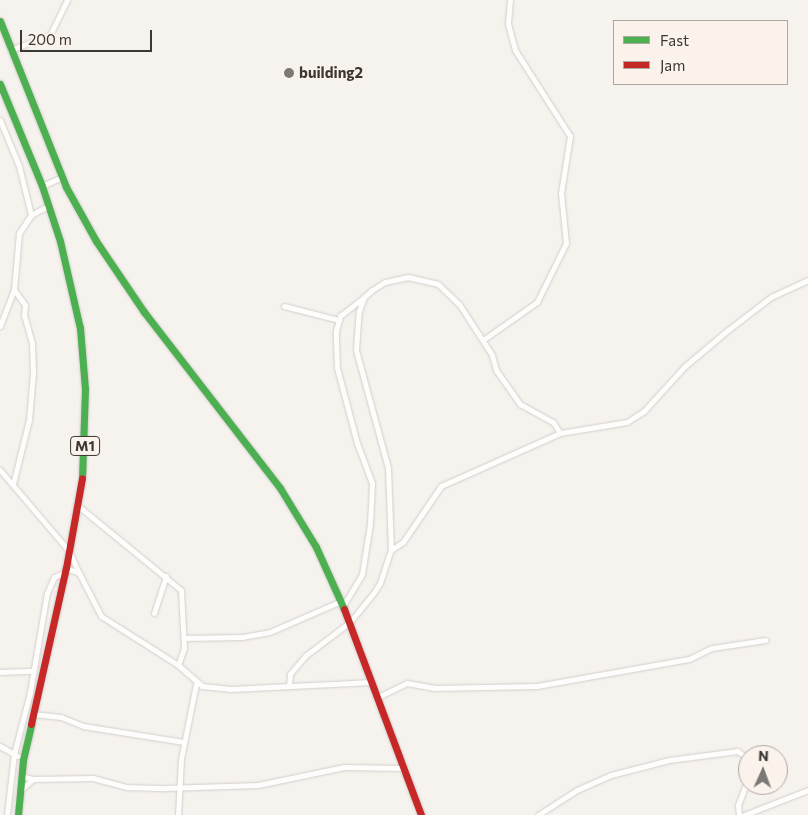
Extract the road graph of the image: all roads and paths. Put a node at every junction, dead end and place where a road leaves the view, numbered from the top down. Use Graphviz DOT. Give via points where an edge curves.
graph roads {
  1 [pos="67,0"];
  2 [pos="510,0"];
  3 [pos="0,21"];
  4 [pos="10,50"];
  5 [pos="0,84"];
  6 [pos="0,120"];
  7 [pos="62,177"];
  8 [pos="42,186"];
  9 [pos="48,206"];
  10 [pos="31,215"];
  11 [pos="808,280"];
  12 [pos="14,290"];
  13 [pos="364,297"];
  14 [pos="284,306"];
  15 [pos="339,320"];
  16 [pos="0,326"];
  17 [pos="483,340"];
  18 [pos="560,433"];
  19 [pos="0,470"];
  20 [pos="13,484"];
  21 [pos="77,505"];
  22 [pos="88,516"];
  23 [pos="74,522"];
  24 [pos="391,550"];
  25 [pos="69,552"];
  26 [pos="65,570"];
  27 [pos="79,573"];
  28 [pos="166,576"];
  29 [pos="342,604"];
  30 [pos="154,613"];
  31 [pos="350,622"];
  32 [pos="184,638"];
  33 [pos="765,640"];
  34 [pos="178,665"];
  35 [pos="33,671"];
  36 [pos="0,672"];
  37 [pos="372,682"];
  38 [pos="196,684"];
  39 [pos="289,686"];
  40 [pos="378,697"];
  41 [pos="33,714"];
  42 [pos="184,742"];
  43 [pos="0,746"];
  44 [pos="738,753"];
  45 [pos="14,754"];
  46 [pos="23,760"];
  47 [pos="403,768"];
  48 [pos="21,776"];
  49 [pos="33,779"];
  50 [pos="179,786"];
  51 [pos="21,790"];
  52 [pos="808,790"];
  53 [pos="742,795"];
  54 [pos="8,815"];
  55 [pos="18,815"];
  56 [pos="178,815"];
  57 [pos="421,815"];
  58 [pos="538,815"];
  59 [pos="739,815"];
  60 [pos="744,815"];
  1 -- 4 [label="street" via="50,35"];
  2 -- 17 [label="street" via="508,23 515,50 570,136 561,193 566,243 537,302"];
  3 -- 4 [label="main road"];
  4 -- 7 [label="main road"];
  5 -- 8 [label="main road, M1"];
  6 -- 10 [label="street" via="19,166"];
  7 -- 8 [label="street"];
  7 -- 29 [label="main road" via="117,275 290,503 316,547"];
  8 -- 9 [label="main road, M1"];
  9 -- 10 [label="street"];
  9 -- 21 [label="main road, M1" via="60,241 82,350 85,447"];
  10 -- 12 [label="street" via="17,242"];
  11 -- 18 [label="street" via="772,296 728,330 684,368 644,411 627,422"];
  12 -- 16 [label="street"];
  12 -- 20 [label="street" via="25,305 33,372 29,420"];
  13 -- 15 [label="street"];
  13 -- 17 [label="street" via="385,282 398,278 429,280 453,297"];
  13 -- 24 [label="street" via="357,322 356,350 388,468"];
  14 -- 15 [label="street"];
  15 -- 29 [label="street" via="337,368 357,443 372,483 362,574"];
  17 -- 18 [label="street" via="496,370 520,404 553,422"];
  18 -- 24 [label="street" via="441,486 414,527"];
  19 -- 20 [label="street"];
  20 -- 25 [label="street"];
  21 -- 22 [label="street"];
  21 -- 23 [label="main road, M1"];
  22 -- 23 [label="street"];
  22 -- 28 [label="street"];
  23 -- 25 [label="main road, M1"];
  24 -- 31 [label="street" via="380,583"];
  25 -- 26 [label="main road, M1"];
  25 -- 27 [label="street"];
  26 -- 27 [label="street"];
  26 -- 35 [label="street" via="50,584"];
  26 -- 41 [label="main road, M1"];
  27 -- 34 [label="street" via="101,616"];
  28 -- 30 [label="street"];
  28 -- 32 [label="street" via="181,590"];
  29 -- 31 [label="main road"];
  29 -- 32 [label="street" via="270,632 242,637"];
  31 -- 37 [label="main road"];
  31 -- 39 [label="street" via="305,656 290,674"];
  32 -- 34 [label="street"];
  33 -- 40 [label="street" via="712,648 689,659 537,686 434,688 406,683"];
  34 -- 38 [label="street"];
  35 -- 36 [label="street"];
  35 -- 45 [label="street"];
  37 -- 39 [label="street"];
  37 -- 40 [label="main road"];
  38 -- 39 [label="street" via="231,689"];
  38 -- 42 [label="street"];
  40 -- 47 [label="main road"];
  41 -- 42 [label="street" via="61,717 83,726"];
  41 -- 46 [label="main road, M1"];
  42 -- 50 [label="street"];
  43 -- 45 [label="street"];
  44 -- 58 [label="street" via="669,760 611,775 577,790"];
  45 -- 46 [label="street"];
  45 -- 54 [label="street"];
  46 -- 48 [label="main road, M1"];
  47 -- 50 [label="street" via="344,768 258,785"];
  47 -- 57 [label="main road"];
  48 -- 49 [label="street"];
  48 -- 51 [label="main road, M1"];
  49 -- 50 [label="street" via="94,778 128,787"];
  49 -- 51 [label="street"];
  50 -- 56 [label="street"];
  51 -- 55 [label="main road, M1"];
  52 -- 60 [label="street"];
  53 -- 59 [label="street"];
}
